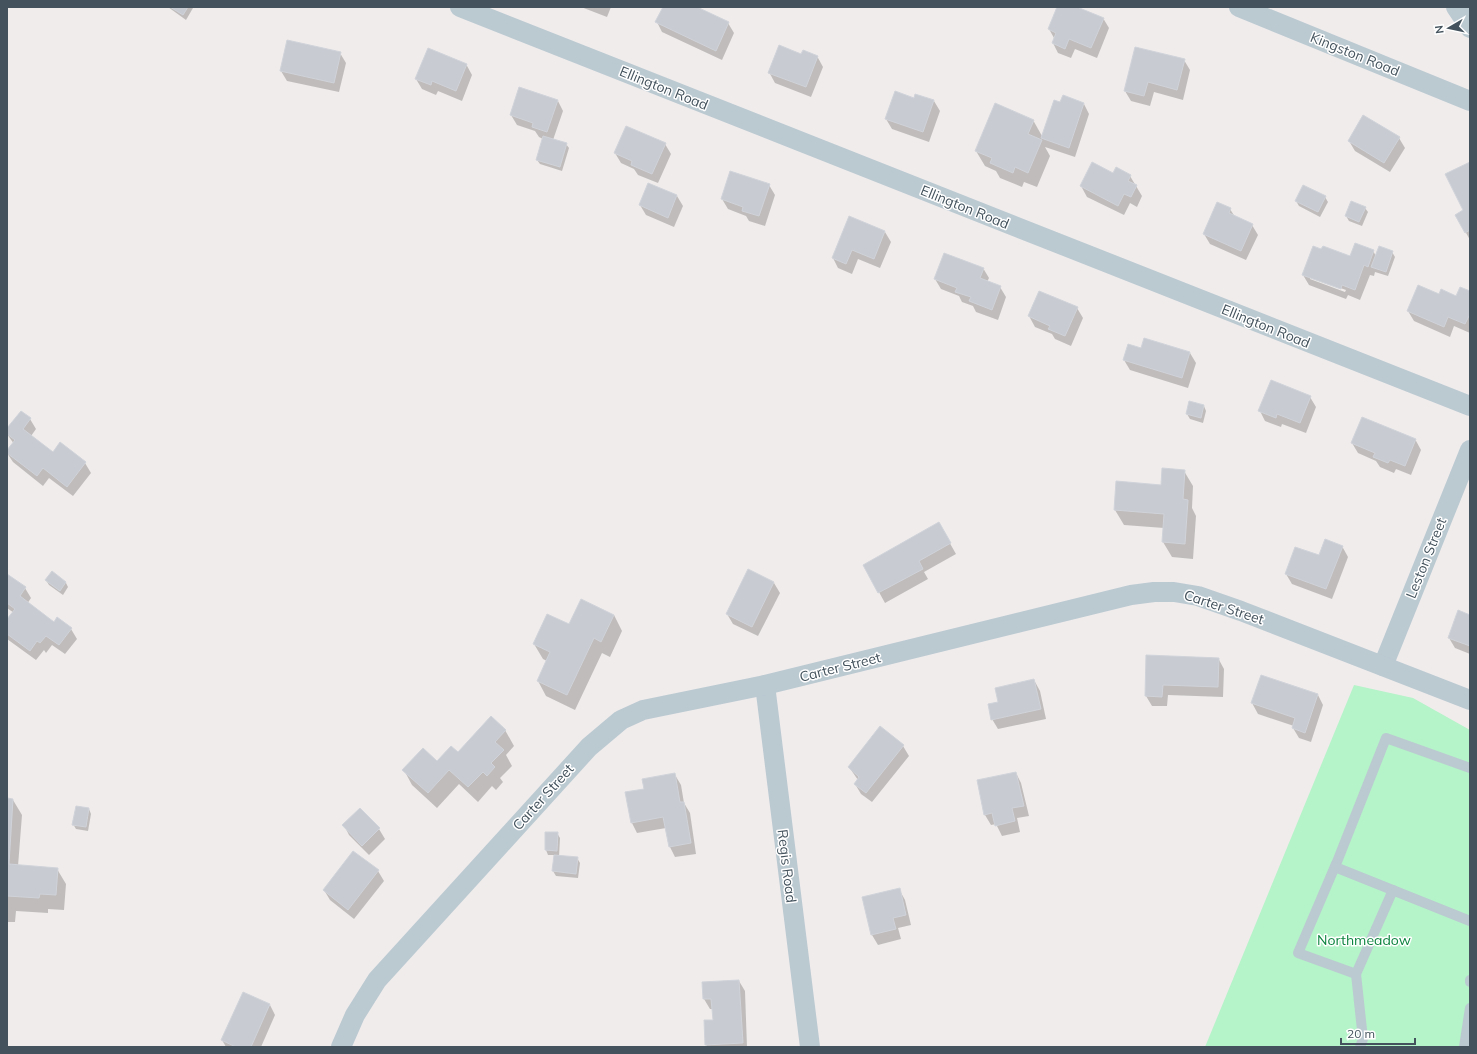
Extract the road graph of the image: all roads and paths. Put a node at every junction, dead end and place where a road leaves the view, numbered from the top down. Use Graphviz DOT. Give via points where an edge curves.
graph roads {
  1 [pos="460,7"];
  2 [pos="1240,7"];
  3 [pos="1456,7"];
  4 [pos="1470,28"];
  5 [pos="1470,101"];
  6 [pos="1470,406"];
  7 [pos="1470,450"];
  8 [pos="1383,666"];
  9 [pos="765,685"];
  10 [pos="1470,700"];
  11 [pos="1470,768"];
  12 [pos="1336,864"];
  13 [pos="1393,890"];
  14 [pos="1470,921"];
  15 [pos="1356,974"];
  16 [pos="1470,1008"];
  17 [pos="341,1047"];
  18 [pos="810,1047"];
  19 [pos="1360,1047"];
  20 [pos="1464,1047"];
  1 -- 6 [label="street, Ellington Road"];
  2 -- 5 [label="street, Kingston Road"];
  3 -- 4 [label="street"];
  7 -- 8 [label="street, Leston Street"];
  8 -- 9 [label="street, Carter Street" via="1198,596 1154,592 1131,595"];
  8 -- 10 [label="street, Carter Street"];
  9 -- 17 [label="street, Carter Street" via="643,710 609,728 377,980 355,1015"];
  9 -- 18 [label="street, Regis Road"];
  11 -- 12 [label="lane" via="1386,738"];
  12 -- 13 [label="lane" via="1335,867"];
  12 -- 15 [label="lane" via="1298,952"];
  13 -- 14 [label="lane"];
  13 -- 15 [label="lane"];
  15 -- 19 [label="lane" via="1363,1039"];
  16 -- 20 [label="lane"];
}
